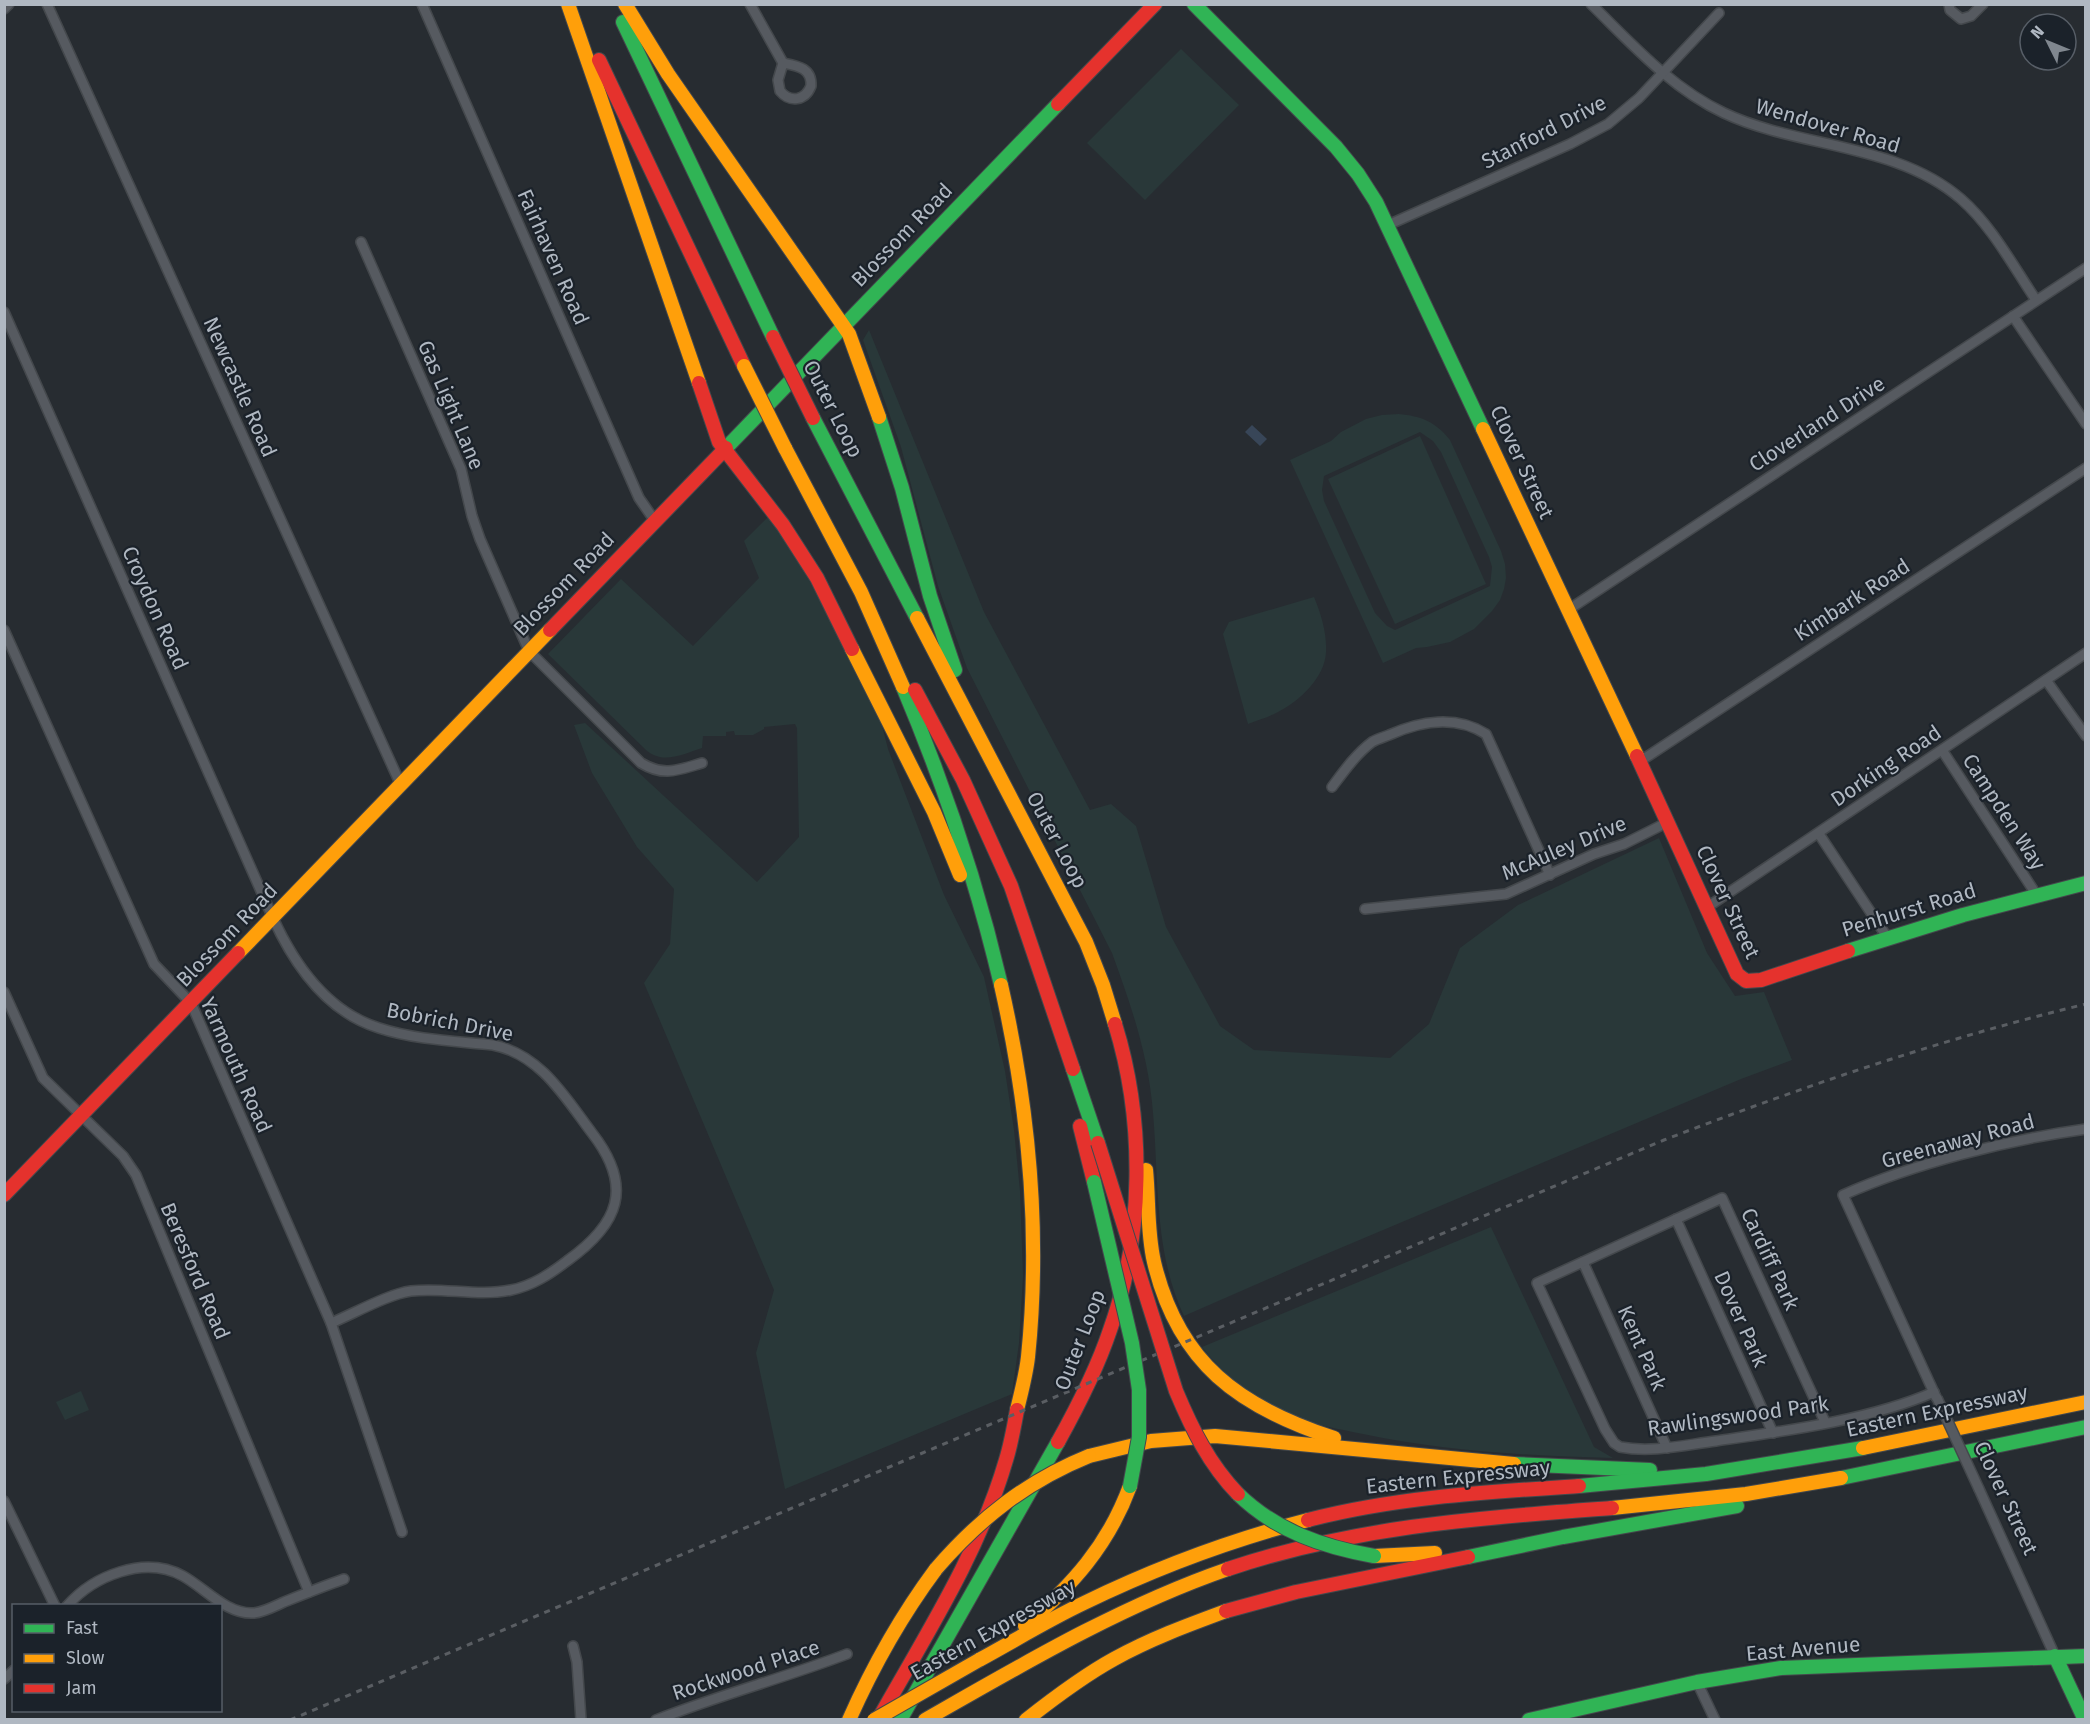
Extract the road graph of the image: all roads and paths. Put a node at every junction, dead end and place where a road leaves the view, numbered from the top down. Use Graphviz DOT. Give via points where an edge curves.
graph roads {
  1 [pos="9,4"];
  2 [pos="47,4"];
  3 [pos="422,4"];
  4 [pos="570,4"];
  5 [pos="615,4"];
  6 [pos="625,4"];
  7 [pos="750,4"];
  8 [pos="1155,4"];
  9 [pos="1194,4"];
  10 [pos="1591,4"];
  11 [pos="1949,4"];
  12 [pos="1983,4"];
  13 [pos="4,9"];
  14 [pos="1719,13"];
  15 [pos="783,63"];
  16 [pos="1662,73"];
  17 [pos="1388,225"];
  18 [pos="361,242"];
  19 [pos="2085,268"];
  20 [pos="2036,300"];
  21 [pos="4,312"];
  22 [pos="2013,316"];
  23 [pos="844,325"];
  24 [pos="2085,424"];
  25 [pos="724,450"];
  26 [pos="2085,468"];
  27 [pos="656,521"];
  28 [pos="852,575"];
  29 [pos="1568,610"];
  30 [pos="4,630"];
  31 [pos="529,651"];
  32 [pos="2085,653"];
  33 [pos="2046,680"];
  34 [pos="2085,736"];
  35 [pos="1942,750"];
  36 [pos="988,752"];
  37 [pos="1639,762"];
  38 [pos="702,763"];
  39 [pos="400,783"];
  40 [pos="1332,787"];
  41 [pos="1668,822"];
  42 [pos="1819,834"];
  43 [pos="1550,875"];
  44 [pos="2085,883"];
  45 [pos="2036,894"];
  46 [pos="1706,908"];
  47 [pos="1365,909"];
  48 [pos="273,918"];
  49 [pos="1887,937"];
  50 [pos="1044,981"];
  51 [pos="1746,981"];
  52 [pos="4,992"];
  53 [pos="191,1003"];
  54 [pos="1011,1030"];
  55 [pos="1125,1059"];
  56 [pos="81,1115"];
  57 [pos="2085,1130"];
  58 [pos="4,1195"];
  59 [pos="1843,1195"];
  60 [pos="1676,1220"];
  61 [pos="1583,1262"];
  62 [pos="1537,1283"];
  63 [pos="331,1323"];
  64 [pos="1935,1395"];
  65 [pos="2085,1401"];
  66 [pos="1825,1422"];
  67 [pos="2085,1427"];
  68 [pos="1773,1433"];
  69 [pos="2085,1433"];
  70 [pos="2034,1438"];
  71 [pos="1667,1448"];
  72 [pos="1403,1453"];
  73 [pos="1792,1462"];
  74 [pos="1860,1474"];
  75 [pos="4,1501"];
  76 [pos="7,1516"];
  77 [pos="1009,1529"];
  78 [pos="402,1532"];
  79 [pos="1563,1537"];
  80 [pos="344,1579"];
  81 [pos="309,1592"];
  82 [pos="54,1604"];
  83 [pos="68,1604"];
  84 [pos="573,1646"];
  85 [pos="847,1654"];
  86 [pos="2055,1656"];
  87 [pos="2085,1656"];
  88 [pos="979,1660"];
  89 [pos="1697,1682"];
  90 [pos="951,1705"];
  91 [pos="581,1719"];
  92 [pos="656,1719"];
  93 [pos="849,1719"];
  94 [pos="876,1719"];
  95 [pos="900,1719"];
  96 [pos="914,1719"];
  97 [pos="925,1719"];
  98 [pos="930,1719"];
  99 [pos="1026,1719"];
  100 [pos="1529,1719"];
  101 [pos="1714,1719"];
  102 [pos="2085,1719"];
  1 -- 13 [label="street"];
  2 -- 39 [label="street, Newcastle Road"];
  3 -- 27 [label="street, Fairhaven Road" via="639,498"];
  4 -- 25 [label="main road"];
  4 -- 28 [label="main road, Outer Loop, bridge" via="744,366"];
  5 -- 36 [label="main road, Outer Loop, bridge" via="813,418"];
  6 -- 23 [label="main road" via="673,82"];
  7 -- 15 [label="street"];
  8 -- 23 [label="main road, Blossom Road"];
  9 -- 17 [label="main road, Clover Street" via="1344,156"];
  10 -- 16 [label="street, Wendover Road"];
  11 -- 12 [label="street" via="1961,19 1971,16"];
  14 -- 16 [label="street, Stanford Drive"];
  16 -- 17 [label="street, Stanford Drive" via="1627,109 1592,133"];
  16 -- 20 [label="street, Wendover Road" via="1734,118 1883,159 1934,179 1961,199 1983,223"];
  17 -- 29 [label="main road, Clover Street"];
  18 -- 31 [label="street, Gas Light Lane" via="461,469 480,539"];
  19 -- 20 [label="street, Cloverland Drive"];
  20 -- 22 [label="street, Cloverland Drive"];
  21 -- 48 [label="street, Croydon Road"];
  22 -- 24 [label="street"];
  22 -- 29 [label="street, Cloverland Drive"];
  23 -- 25 [label="main road, Blossom Road"];
  23 -- 36 [label="main road" via="887,438 940,628"];
  25 -- 27 [label="main road, Blossom Road"];
  25 -- 54 [label="main road" via="807,560 924,791 960,874"];
  26 -- 37 [label="street, Kimbark Road"];
  27 -- 31 [label="main road, Blossom Road"];
  28 -- 50 [label="main road" via="972,799 1011,886"];
  28 -- 54 [label="main road, Outer Loop" via="891,657 950,806 981,908"];
  29 -- 37 [label="main road, Clover Street"];
  30 -- 53 [label="street, Yarmouth Road" via="154,964"];
  31 -- 38 [label="street" via="641,763 667,772"];
  31 -- 39 [label="main road, Blossom Road"];
  32 -- 33 [label="street, Dorking Road"];
  33 -- 34 [label="street"];
  33 -- 35 [label="street, Dorking Road"];
  35 -- 42 [label="street, Dorking Road"];
  35 -- 45 [label="street, Campden Way"];
  36 -- 55 [label="main road, Outer Loop" via="1086,942 1106,991"];
  37 -- 41 [label="main road, Clover Street"];
  39 -- 48 [label="main road, Blossom Road"];
  40 -- 43 [label="street" via="1373,741 1410,726 1446,722 1473,726 1486,734"];
  41 -- 43 [label="street, McAuley Drive"];
  41 -- 46 [label="main road, Clover Street"];
  42 -- 46 [label="street, Dorking Road"];
  42 -- 49 [label="street"];
  43 -- 47 [label="street, McAuley Drive" via="1506,894"];
  44 -- 45 [label="main road, Penhurst Road"];
  45 -- 49 [label="main road, Penhurst Road"];
  46 -- 51 [label="main road, Clover Street" via="1732,966"];
  48 -- 53 [label="main road, Blossom Road"];
  48 -- 63 [label="street, Bobrich Drive" via="303,971 359,1020 403,1035 506,1047 534,1063 594,1134 616,1176 612,1212 600,1232 578,1254 535,1282 498,1292 409,1291"];
  49 -- 51 [label="main road, Penhurst Road" via="1761,980"];
  50 -- 79 [label="main road, bridge" via="1179,1400 1195,1439 1235,1492 1276,1524 1318,1544 1374,1556 1419,1555"];
  50 -- 88 [label="main road, bridge" via="1133,1347 1140,1386 1140,1437 1130,1486 1096,1555 1036,1616"];
  52 -- 56 [label="street, Beresford Road" via="43,1078"];
  53 -- 56 [label="main road, Blossom Road"];
  53 -- 63 [label="street, Yarmouth Road"];
  54 -- 94 [label="main road, Outer Loop" via="1025,1118 1034,1225 1031,1324 1020,1404 1005,1464 984,1522"];
  55 -- 72 [label="main road" via="1141,1129 1155,1265 1167,1304 1194,1351 1226,1386 1270,1415 1331,1437"];
  55 -- 77 [label="main road, Outer Loop" via="1134,1121 1135,1183 1131,1236 1118,1306 1093,1372"];
  56 -- 58 [label="main road, Blossom Road"];
  56 -- 81 [label="street, Beresford Road" via="123,1156 136,1175"];
  57 -- 59 [label="street, Greenaway Road" via="1995,1146 1891,1176"];
  59 -- 64 [label="street, Clover Street"];
  60 -- 61 [label="street, Cardiff Park"];
  60 -- 66 [label="street, Cardiff Park" via="1722,1198"];
  60 -- 68 [label="street, Dover Park"];
  61 -- 62 [label="street, Cardiff Park"];
  61 -- 71 [label="street, Kent Park"];
  62 -- 71 [label="street, Rawlingswood Park" via="1609,1437 1620,1448"];
  63 -- 78 [label="street, Yarmouth Road"];
  64 -- 66 [label="street, Rawlingswood Park"];
  64 -- 86 [label="street, Clover Street, bridge"];
  65 -- 73 [label="main road, Eastern Expressway"];
  66 -- 68 [label="street, Rawlingswood Park"];
  67 -- 70 [label="main road, Eastern Expressway"];
  68 -- 71 [label="street, Rawlingswood Park"];
  69 -- 70 [label="main road"];
  70 -- 74 [label="main road, Eastern Expressway"];
  72 -- 73 [label="main road" via="1503,1464 1631,1470"];
  72 -- 93 [label="main road, bridge" via="1200,1436 1146,1441 1089,1456 1049,1473 1001,1504 936,1569 887,1643"];
  73 -- 88 [label="main road, Eastern Expressway" via="1669,1478 1421,1499 1315,1518 1231,1542 1148,1574"];
  74 -- 79 [label="main road" via="1729,1508"];
  74 -- 90 [label="main road, Eastern Expressway" via="1701,1500 1425,1524 1311,1545 1233,1568 1142,1603"];
  75 -- 76 [label="street"];
  76 -- 82 [label="street"];
  77 -- 95 [label="main road, Outer Loop"];
  77 -- 96 [label="main road"];
  79 -- 99 [label="main road" via="1308,1590 1219,1613 1114,1659"];
  80 -- 81 [label="street"];
  81 -- 83 [label="street" via="254,1613 232,1609 174,1572 141,1568 98,1580"];
  84 -- 91 [label="street"];
  85 -- 92 [label="street, Rockwood Place"];
  86 -- 87 [label="main road, East Avenue"];
  86 -- 89 [label="main road, East Avenue" via="1792,1667"];
  86 -- 102 [label="main road, Clover Street"];
  88 -- 94 [label="main road, Eastern Expressway, bridge"];
  89 -- 100 [label="main road, East Avenue"];
  89 -- 101 [label="street"];
  90 -- 97 [label="main road, Eastern Expressway"];
  90 -- 98 [label="main road"];
}
